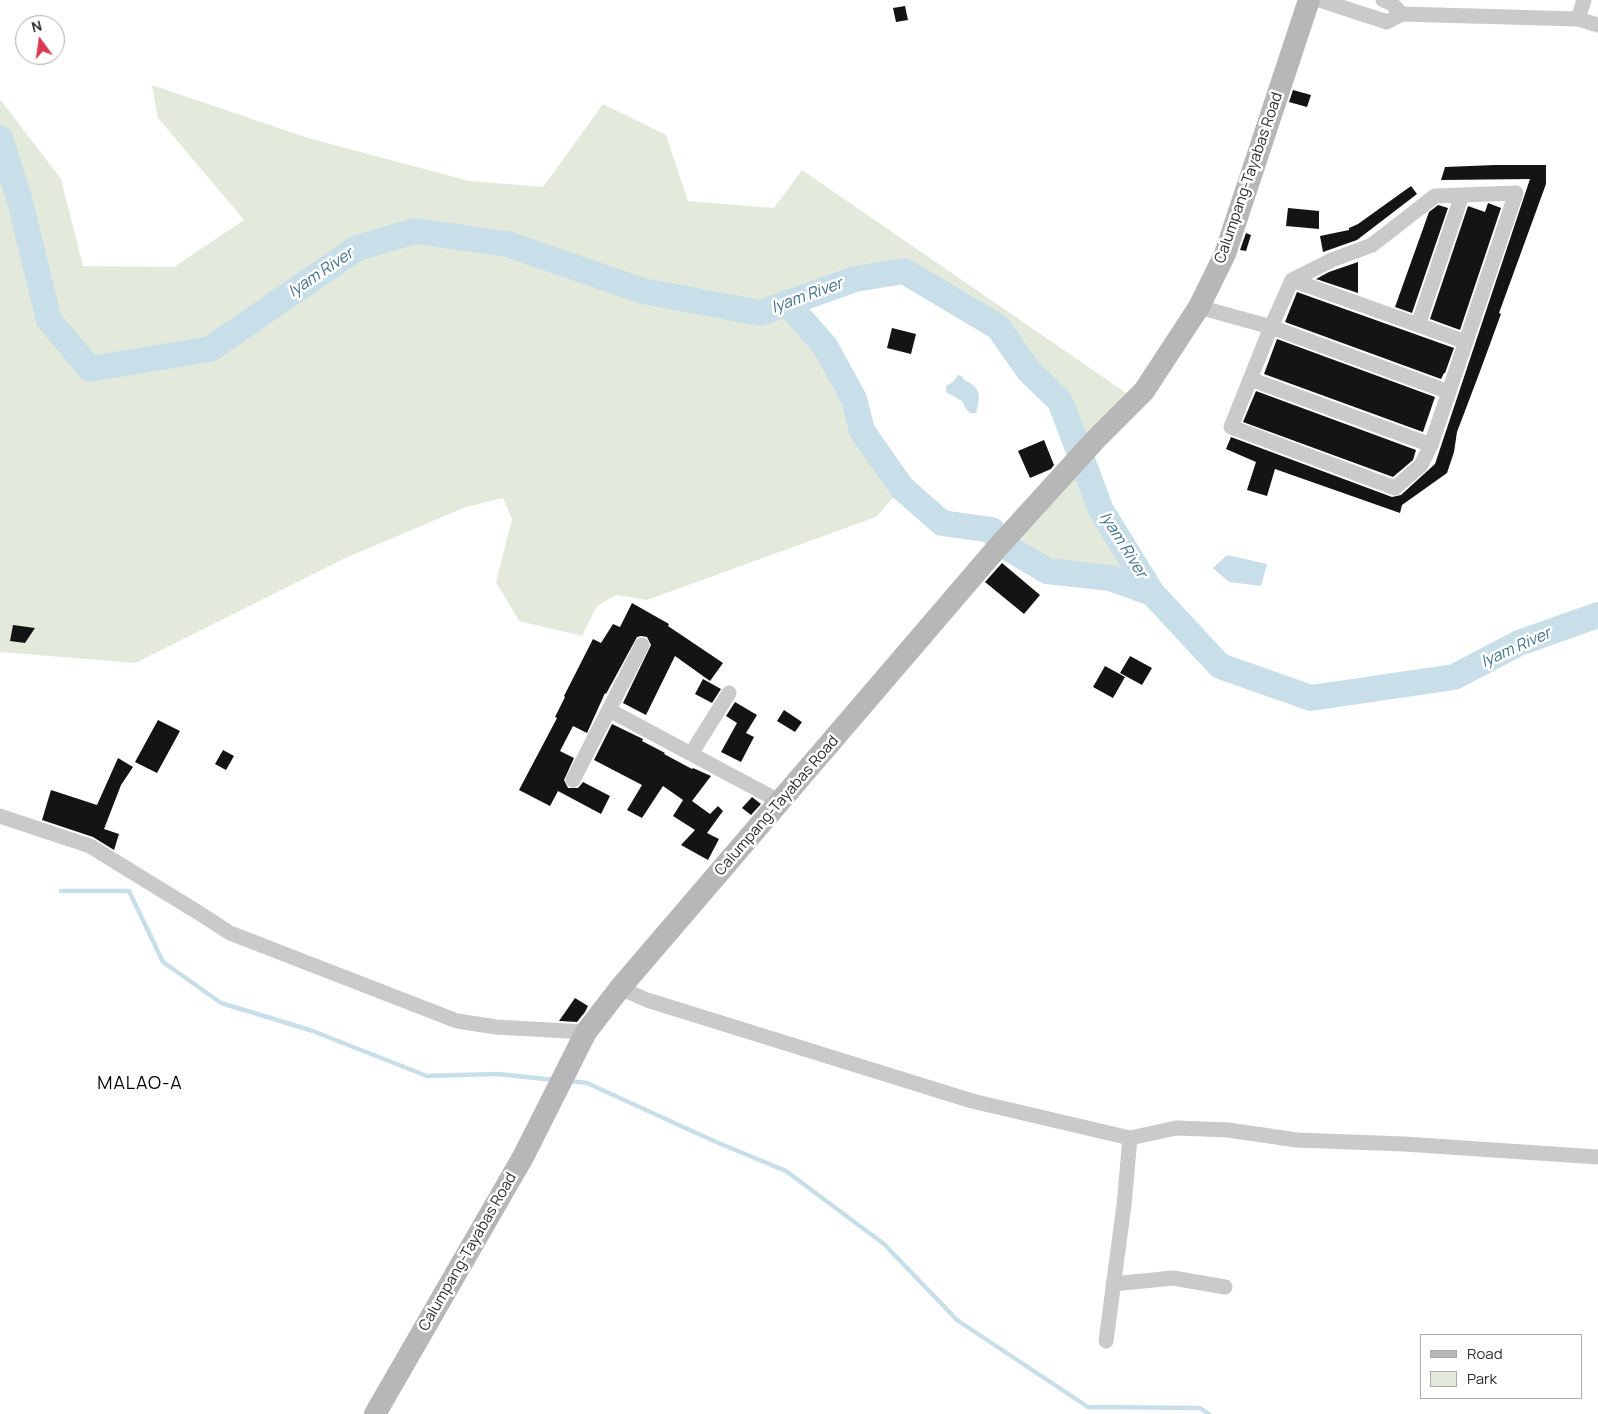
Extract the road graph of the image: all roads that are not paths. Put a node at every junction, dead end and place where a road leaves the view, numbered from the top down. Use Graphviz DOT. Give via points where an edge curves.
graph roads {
  1 [pos="1309,0"];
  2 [pos="1320,0"];
  3 [pos="1383,0"];
  4 [pos="1584,0"];
  5 [pos="1402,14"];
  6 [pos="1578,19"];
  7 [pos="1598,25"];
  8 [pos="1462,195"];
  9 [pos="1292,280"];
  10 [pos="1199,306"];
  11 [pos="1418,324"];
  12 [pos="1271,327"];
  13 [pos="1466,342"];
  14 [pos="1250,379"];
  15 [pos="1448,392"];
  16 [pos="1431,445"];
  17 [pos="642,646"];
  18 [pos="729,693"];
  19 [pos="609,710"];
  20 [pos="691,754"];
  21 [pos="573,780"];
  22 [pos="781,802"];
  23 [pos="0,816"];
  24 [pos="620,988"];
  25 [pos="586,1032"];
  26 [pos="1130,1138"];
  27 [pos="1598,1157"];
  28 [pos="1113,1284"];
  29 [pos="1225,1287"];
  30 [pos="1106,1340"];
  31 [pos="375,1414"];
  1 -- 10 [label="main road, Calumpang-Tayabas Road" via="1225,254"];
  2 -- 5 [label="street" via="1387,22"];
  3 -- 5 [label="street"];
  4 -- 6 [label="street"];
  5 -- 6 [label="street"];
  6 -- 7 [label="street"];
  8 -- 9 [label="street" via="1435,196 1372,245"];
  8 -- 11 [label="street"];
  8 -- 13 [label="street" via="1516,192"];
  9 -- 11 [label="street"];
  9 -- 12 [label="street"];
  10 -- 12 [label="street"];
  10 -- 22 [label="main road, Calumpang-Tayabas Road" via="1144,391 997,548"];
  11 -- 13 [label="street"];
  12 -- 14 [label="street"];
  12 -- 15 [label="street"];
  13 -- 15 [label="street"];
  14 -- 16 [label="street"];
  14 -- 16 [label="street" via="1232,427 1395,488 1420,465"];
  15 -- 16 [label="street"];
  17 -- 19 [label="street"];
  18 -- 20 [label="street"];
  19 -- 20 [label="street"];
  19 -- 21 [label="street"];
  20 -- 22 [label="street"];
  22 -- 24 [label="main road, Calumpang-Tayabas Road"];
  23 -- 25 [label="street" via="90,846 230,933 457,1021"];
  24 -- 25 [label="main road, Calumpang-Tayabas Road"];
  24 -- 26 [label="street" via="647,1000 972,1101"];
  25 -- 31 [label="main road, Calumpang-Tayabas Road" via="523,1157"];
  26 -- 27 [label="street" via="1176,1128 1228,1130 1297,1140"];
  26 -- 28 [label="street"];
  28 -- 29 [label="street" via="1172,1278"];
  28 -- 30 [label="street"];
}
